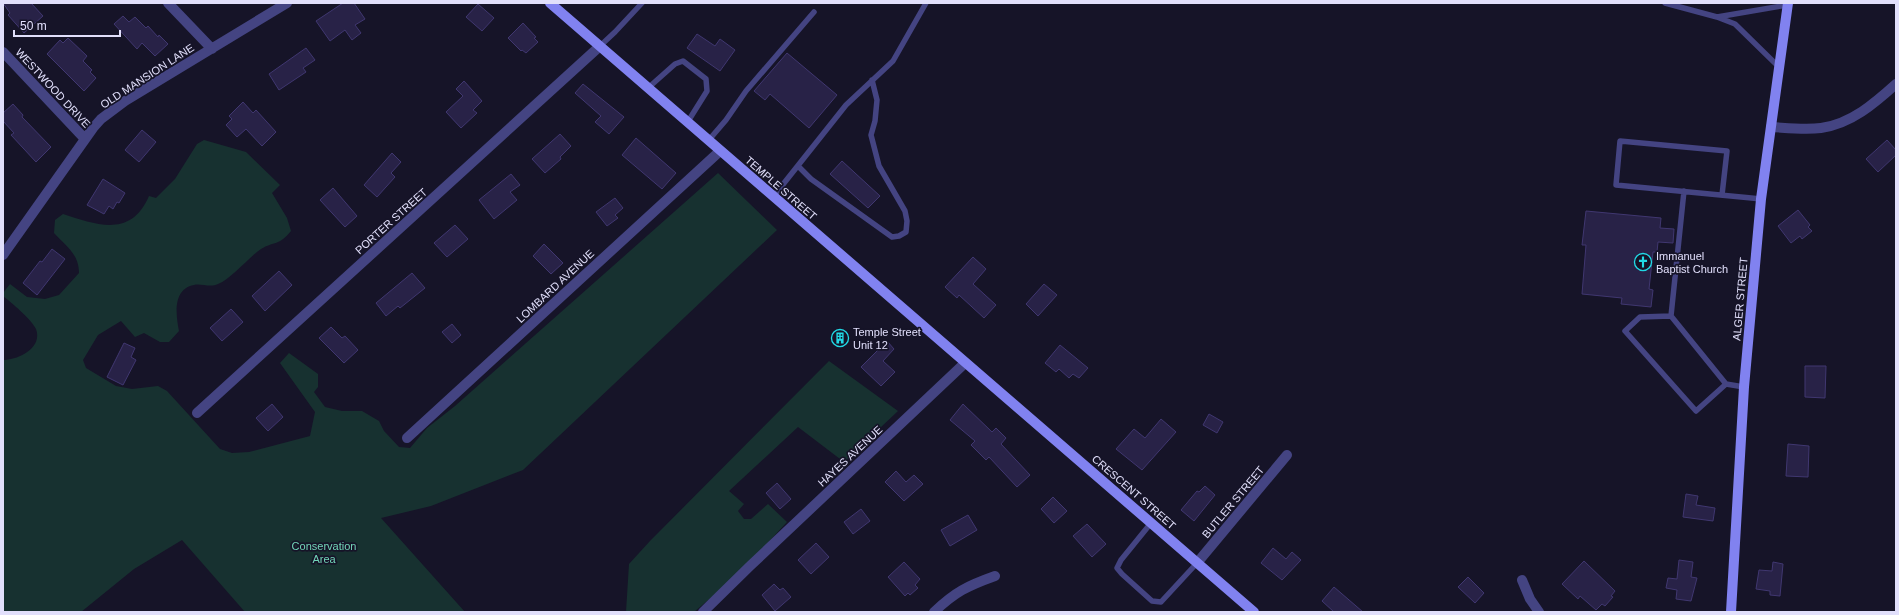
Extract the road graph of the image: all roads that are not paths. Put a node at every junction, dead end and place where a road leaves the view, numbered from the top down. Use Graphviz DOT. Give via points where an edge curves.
graph roads {
  1 [pos="168,3"];
  2 [pos="287,3"];
  3 [pos="550,3"];
  4 [pos="642,3"];
  5 [pos="926,3"];
  6 [pos="1665,3"];
  7 [pos="1788,4"];
  8 [pos="814,12"];
  9 [pos="1716,17"];
  10 [pos="600,46"];
  11 [pos="212,49"];
  12 [pos="3,52"];
  13 [pos="1779,67"];
  14 [pos="872,80"];
  15 [pos="1896,84"];
  16 [pos="648,88"];
  17 [pos="687,123"];
  18 [pos="1771,127"];
  19 [pos="85,139"];
  20 [pos="708,141"];
  21 [pos="720,151"];
  22 [pos="798,166"];
  23 [pos="1684,191"];
  24 [pos="1722,195"];
  25 [pos="773,197"];
  26 [pos="1761,199"];
  27 [pos="3,256"];
  28 [pos="1671,316"];
  29 [pos="965,363"];
  30 [pos="1726,384"];
  31 [pos="1744,386"];
  32 [pos="998,391"];
  33 [pos="198,413"];
  34 [pos="407,438"];
  35 [pos="1287,455"];
  36 [pos="1151,523"];
  37 [pos="1197,563"];
  38 [pos="995,576"];
  39 [pos="1522,580"];
  40 [pos="703,612"];
  41 [pos="934,612"];
  42 [pos="1254,612"];
  43 [pos="1539,612"];
  44 [pos="1731,612"];
  1 -- 11 [label="street"];
  2 -- 11 [label="street, OLD MANSION LANE"];
  3 -- 10 [label="main road, TEMPLE STREET"];
  4 -- 10 [label="lane"];
  5 -- 14 [label="lane" via="893,60"];
  6 -- 9 [label="lane"];
  7 -- 9 [label="lane"];
  7 -- 13 [label="main road, ALGER STREET"];
  8 -- 20 [label="lane" via="746,90"];
  9 -- 13 [label="lane" via="1735,24"];
  10 -- 16 [label="main road, TEMPLE STREET"];
  10 -- 33 [label="street, PORTER STREET"];
  11 -- 19 [label="street, OLD MANSION LANE" via="115,109 101,119"];
  12 -- 19 [label="street, WESTWOOD DRIVE"];
  13 -- 18 [label="main road, ALGER STREET"];
  14 -- 22 [label="lane" via="846,105"];
  14 -- 22 [label="lane" via="877,100 871,135 879,166 905,211 906,232 892,237 811,179"];
  15 -- 18 [label="street" via="1864,110 1839,123 1822,128"];
  16 -- 17 [label="main road, TEMPLE STREET"];
  16 -- 17 [label="lane" via="675,64 683,61 706,79 707,90"];
  17 -- 20 [label="main road, TEMPLE STREET"];
  18 -- 26 [label="main road, ALGER STREET"];
  19 -- 27 [label="street, OLD MANSION LANE"];
  20 -- 21 [label="main road, TEMPLE STREET"];
  21 -- 25 [label="main road, TEMPLE STREET"];
  21 -- 34 [label="street, LOMBARD AVENUE"];
  22 -- 25 [label="lane"];
  23 -- 24 [label="lane"];
  23 -- 24 [label="lane" via="1616,185 1620,141 1727,152"];
  23 -- 28 [label="lane"];
  24 -- 26 [label="lane"];
  25 -- 29 [label="main road, TEMPLE STREET"];
  26 -- 31 [label="main road, ALGER STREET"];
  28 -- 30 [label="lane"];
  28 -- 30 [label="lane" via="1640,317 1625,331 1696,411"];
  29 -- 32 [label="main road, TEMPLE STREET"];
  29 -- 40 [label="street, HAYES AVENUE"];
  30 -- 31 [label="lane"];
  31 -- 44 [label="main road, ALGER STREET"];
  32 -- 36 [label="main road, CRESCENT STREET"];
  35 -- 37 [label="street, BUTLER STREET"];
  36 -- 37 [label="main road, CRESCENT STREET"];
  36 -- 37 [label="lane" via="1117,568 1152,601 1161,602"];
  37 -- 42 [label="main road, CRESCENT STREET"];
  38 -- 41 [label="street" via="955,593"];
  39 -- 43 [label="street"];
}
